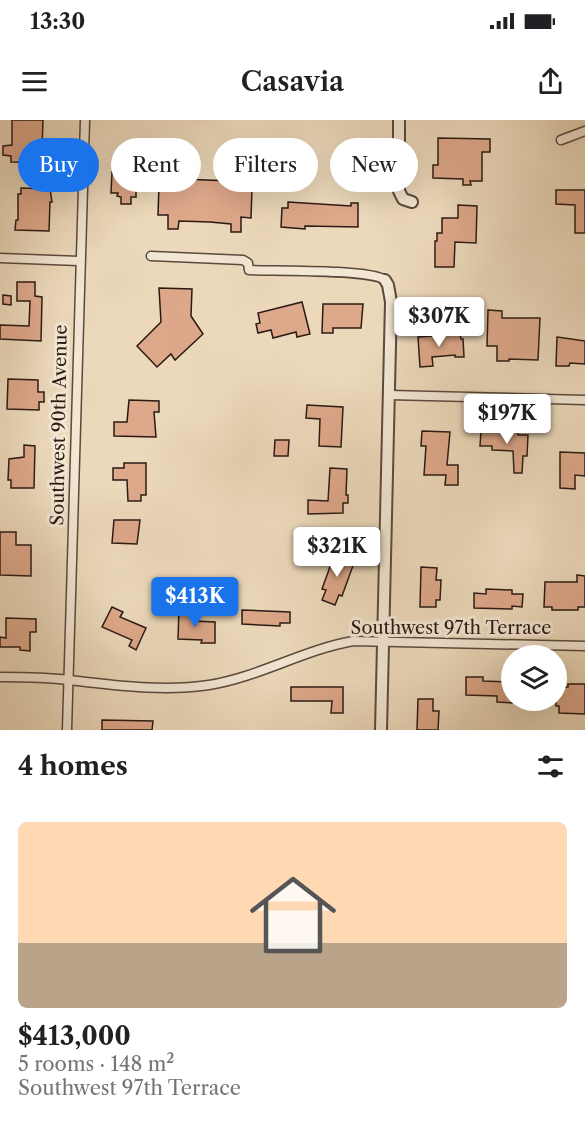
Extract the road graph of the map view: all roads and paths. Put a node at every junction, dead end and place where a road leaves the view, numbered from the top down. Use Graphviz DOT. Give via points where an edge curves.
graph roads {
  1 [pos="85,120"];
  2 [pos="399,120"];
  3 [pos="585,131"];
  4 [pos="561,140"];
  5 [pos="412,202"];
  6 [pos="152,256"];
  7 [pos="0,258"];
  8 [pos="79,261"];
  9 [pos="385,280"];
  10 [pos="389,394"];
  11 [pos="585,400"];
  12 [pos="382,641"];
  13 [pos="585,646"];
  14 [pos="0,676"];
  15 [pos="69,680"];
  16 [pos="67,730"];
  17 [pos="381,730"];
  1 -- 8 [label="street, Southwest 90th Avenue"];
  2 -- 5 [label="street" via="399,191 403,199"];
  3 -- 4 [label="street"];
  6 -- 9 [label="street" via="243,260 249,270 358,273"];
  7 -- 8 [label="street"];
  8 -- 15 [label="street, Southwest 90th Avenue"];
  9 -- 10 [label="street" via="391,302"];
  10 -- 11 [label="street"];
  10 -- 12 [label="street"];
  12 -- 13 [label="street, Southwest 97th Terrace"];
  12 -- 15 [label="street, Southwest 97th Terrace" via="352,641 324,647 255,673 198,686 129,687"];
  12 -- 17 [label="street"];
  14 -- 15 [label="street, Southwest 97th Terrace"];
  15 -- 16 [label="street, Southwest 90th Avenue"];
}
